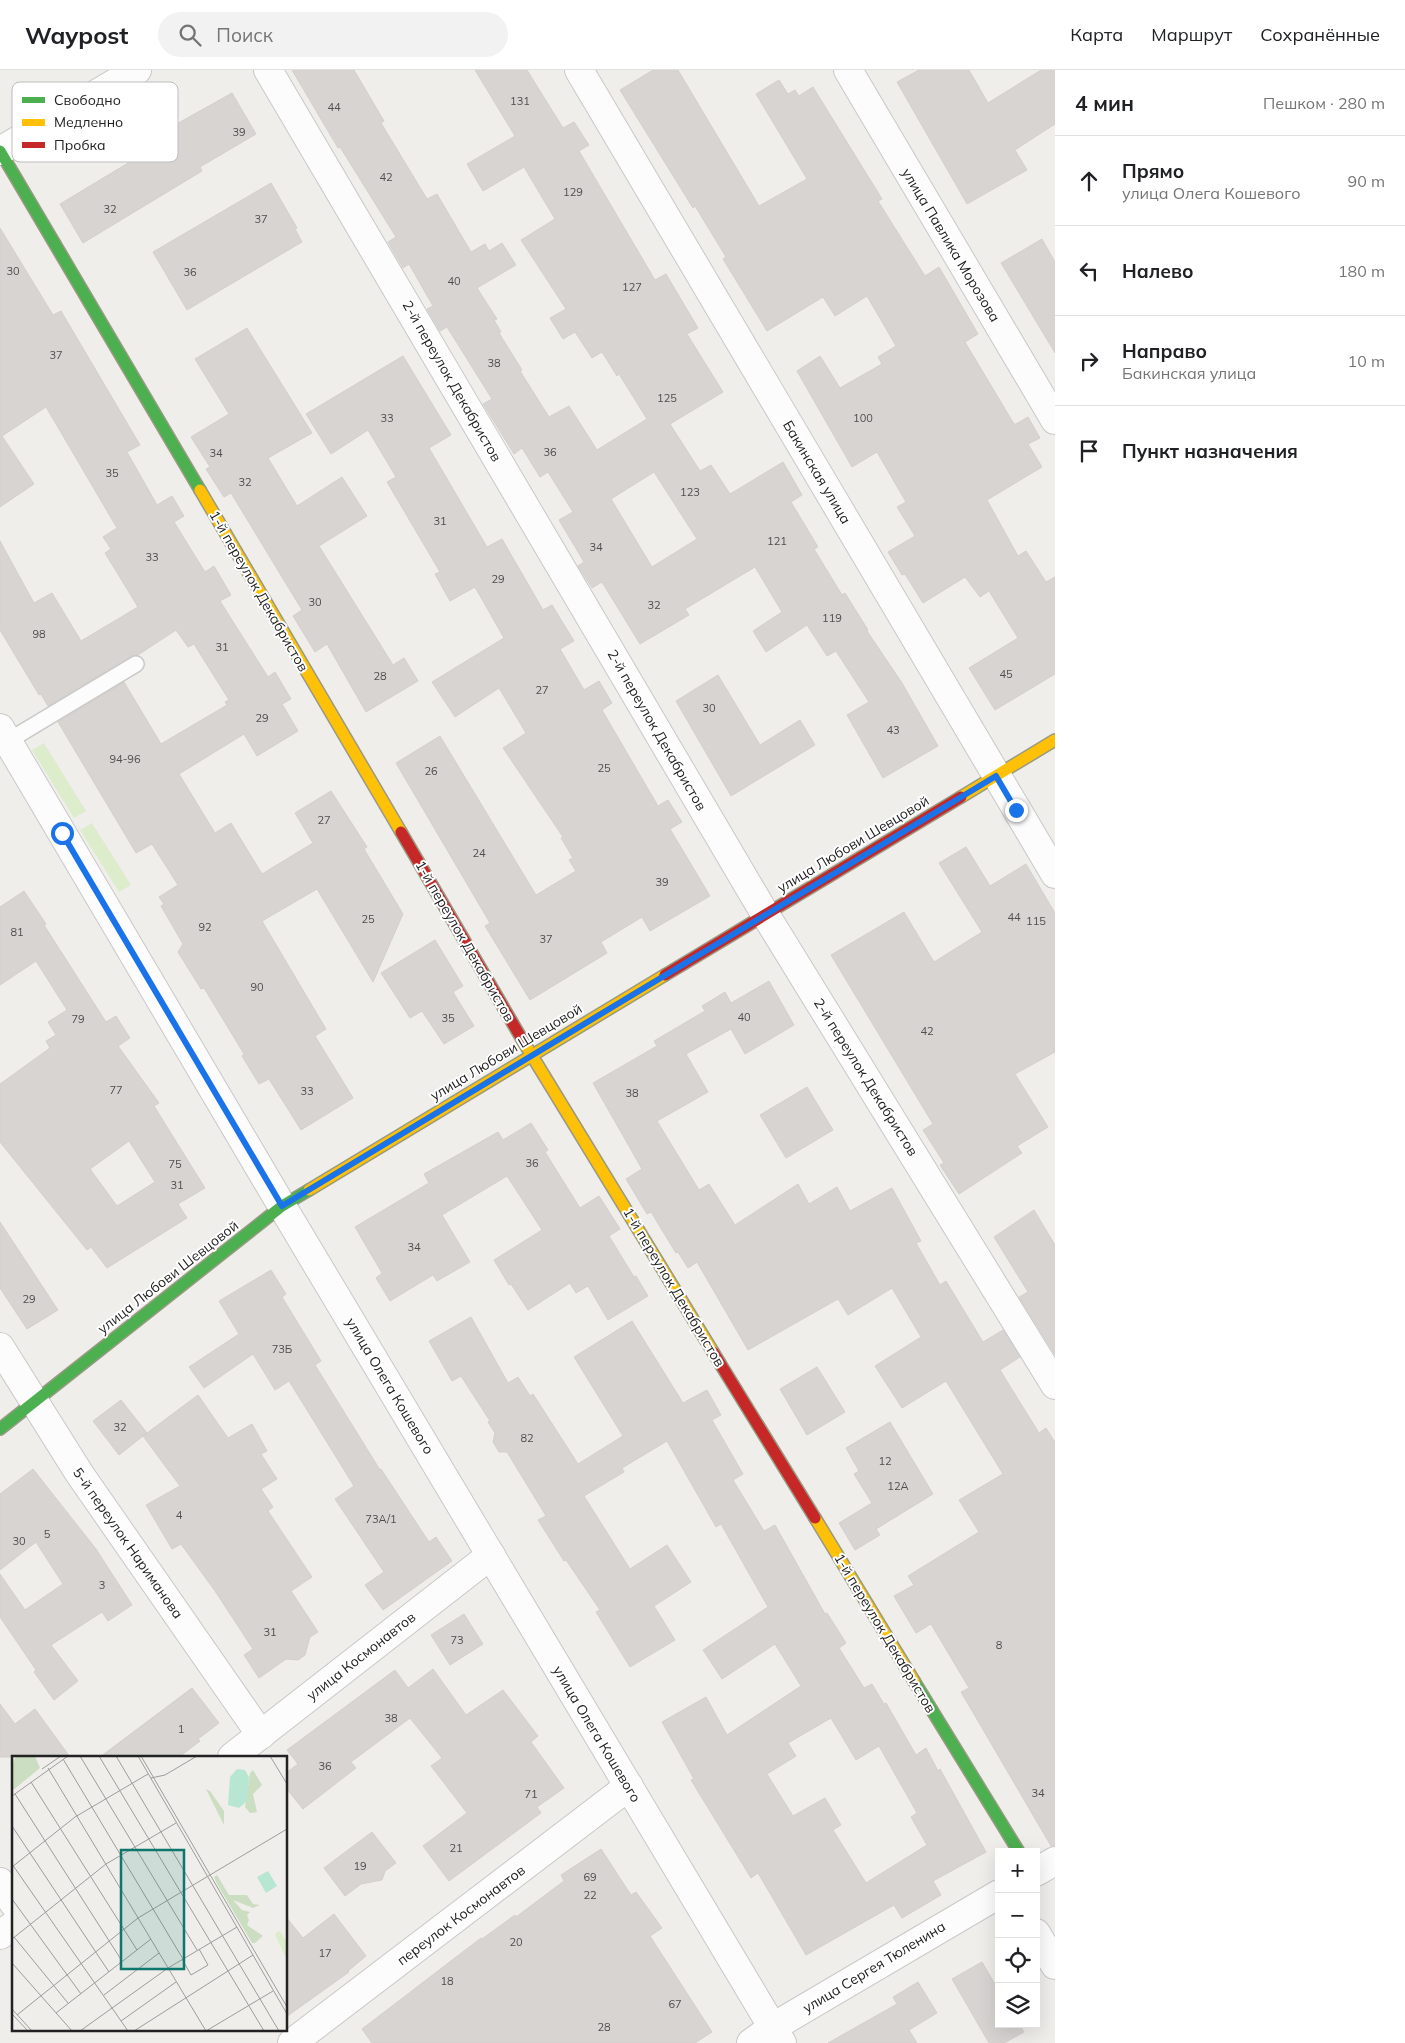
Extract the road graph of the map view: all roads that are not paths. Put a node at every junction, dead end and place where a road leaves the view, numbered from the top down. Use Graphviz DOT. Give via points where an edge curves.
graph roads {
  1 [pos="137,70"];
  2 [pos="268,70"];
  3 [pos="579,70"];
  4 [pos="848,70"];
  5 [pos="117,82"];
  6 [pos="12,144"];
  7 [pos="0,151"];
  8 [pos="1055,420"];
  9 [pos="136,664"];
  10 [pos="4,734"];
  11 [pos="1055,740"];
  12 [pos="996,776"];
  13 [pos="1055,874"];
  14 [pos="765,914"];
  15 [pos="531,1054"];
  16 [pos="282,1206"];
  17 [pos="0,1347"];
  18 [pos="1055,1385"];
  19 [pos="34,1402"];
  20 [pos="0,1429"];
  21 [pos="490,1555"];
  22 [pos="261,1735"];
  23 [pos="233,1756"];
  24 [pos="629,1786"];
  25 [pos="1017,1848"];
  26 [pos="1055,1861"];
  27 [pos="1040,1870"];
  28 [pos="0,1882"];
  29 [pos="995,1897"];
  30 [pos="12,1901"];
  31 [pos="12,1927"];
  32 [pos="0,1936"];
  33 [pos="1039,1938"];
  34 [pos="1055,1965"];
  35 [pos="769,2038"];
  36 [pos="292,2043"];
  1 -- 5 [label="street"];
  2 -- 14 [label="street, 2-й переулок Декабристов"];
  3 -- 12 [label="street, Бакинская улица"];
  4 -- 8 [label="street, улица Павлика Морозова"];
  6 -- 7 [label="street"];
  7 -- 15 [label="street, 1-й переулок Декабристов"];
  9 -- 10 [label="lane"];
  10 -- 16 [label="street, улица Олега Кошевого"];
  11 -- 12 [label="street, улица Любови Шевцовой"];
  12 -- 13 [label="street, Бакинская улица"];
  12 -- 14 [label="street, улица Любови Шевцовой"];
  14 -- 15 [label="street, улица Любови Шевцовой"];
  14 -- 18 [label="street, 2-й переулок Декабристов"];
  15 -- 16 [label="street, улица Любови Шевцовой"];
  15 -- 25 [label="street, 1-й переулок Декабристов"];
  16 -- 19 [label="street, улица Любови Шевцовой"];
  16 -- 21 [label="street, улица Олега Кошевого"];
  17 -- 19 [label="street, 5-й переулок Нариманова"];
  19 -- 20 [label="street, улица Любови Шевцовой"];
  19 -- 22 [label="street, 5-й переулок Нариманова" via="79,1473"];
  21 -- 22 [label="street, улица Космонавтов"];
  21 -- 24 [label="street, улица Олега Кошевого"];
  22 -- 23 [label="street, улица Космонавтов"];
  24 -- 35 [label="street, улица Олега Кошевого"];
  24 -- 36 [label="street, переулок Космонавтов"];
  26 -- 27 [label="street"];
  28 -- 30 [label="street"];
  29 -- 35 [label="street, улица Сергея Тюленина"];
  31 -- 32 [label="street"];
  33 -- 34 [label="street"];
}
